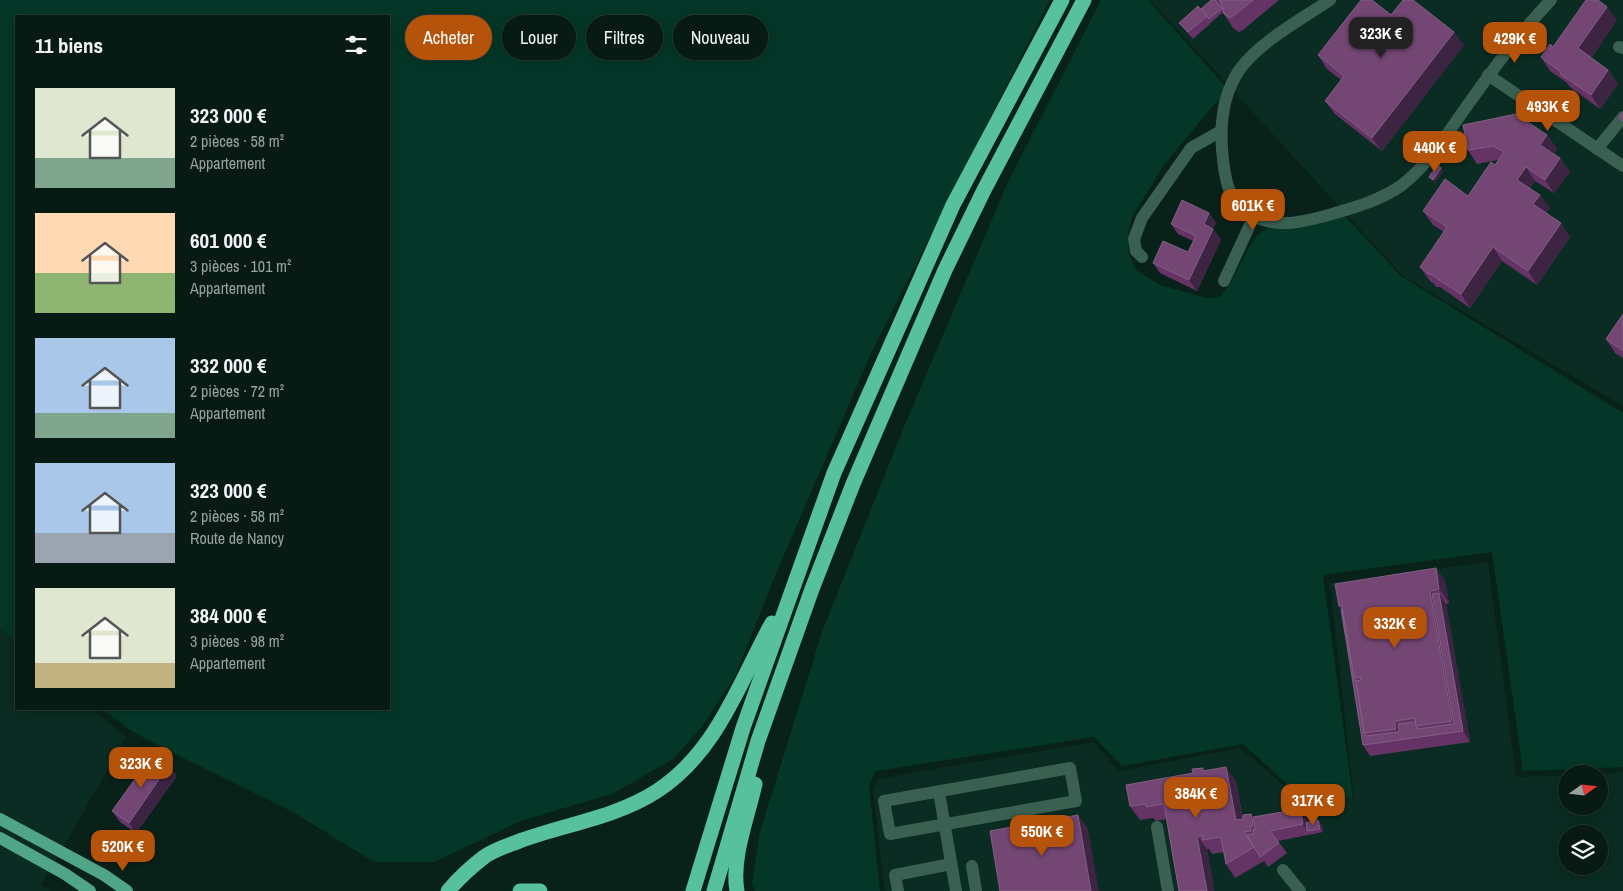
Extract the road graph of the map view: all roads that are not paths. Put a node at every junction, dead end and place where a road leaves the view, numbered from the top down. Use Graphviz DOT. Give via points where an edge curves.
graph roads {
  1 [pos="1062,0"];
  2 [pos="1084,0"];
  3 [pos="1330,0"];
  4 [pos="1551,0"];
  5 [pos="1488,75"];
  6 [pos="1623,117"];
  7 [pos="1221,131"];
  8 [pos="1598,149"];
  9 [pos="1623,166"];
  10 [pos="1254,216"];
  11 [pos="1142,257"];
  12 [pos="1224,280"];
  13 [pos="794,582"];
  14 [pos="773,699"];
  15 [pos="939,792"];
  16 [pos="0,819"];
  17 [pos="945,824"];
  18 [pos="1157,827"];
  19 [pos="0,838"];
  20 [pos="951,864"];
  21 [pos="972,866"];
  22 [pos="1282,870"];
  23 [pos="90,891"];
  24 [pos="127,891"];
  25 [pos="448,891"];
  26 [pos="520,891"];
  27 [pos="540,891"];
  28 [pos="693,891"];
  29 [pos="714,891"];
  30 [pos="737,891"];
  31 [pos="898,891"];
  32 [pos="956,891"];
  33 [pos="976,891"];
  34 [pos="1168,891"];
  35 [pos="1300,891"];
  1 -- 13 [label="highway" via="953,205 834,473"];
  2 -- 14 [label="highway" via="945,270 853,484"];
  3 -- 7 [label="street" via="1263,46 1240,69 1231,83"];
  4 -- 5 [label="street"];
  5 -- 8 [label="street"];
  5 -- 10 [label="street" via="1427,161 1385,196 1355,208 1294,223 1272,222"];
  6 -- 8 [label="street"];
  7 -- 10 [label="street" via="1228,188 1238,204"];
  7 -- 11 [label="street" via="1191,148 1142,218 1134,239 1136,251"];
  8 -- 9 [label="street"];
  10 -- 12 [label="street"];
  13 -- 25 [label="highway" via="720,724 708,743 682,771 659,790 634,804 485,856"];
  13 -- 28 [label="highway" via="743,728"];
  14 -- 29 [label="highway"];
  14 -- 30 [label="highway" via="736,865"];
  15 -- 17 [label="street"];
  15 -- 17 [label="street" via="884,801 890,834"];
  15 -- 17 [label="street" via="1070,768 1075,792 1076,800"];
  16 -- 24 [label="main road"];
  17 -- 20 [label="street"];
  18 -- 34 [label="street"];
  19 -- 23 [label="main road"];
  20 -- 31 [label="street" via="895,875"];
  20 -- 32 [label="street"];
  21 -- 33 [label="street"];
  22 -- 35 [label="street"];
  26 -- 27 [label="highway"];
}
